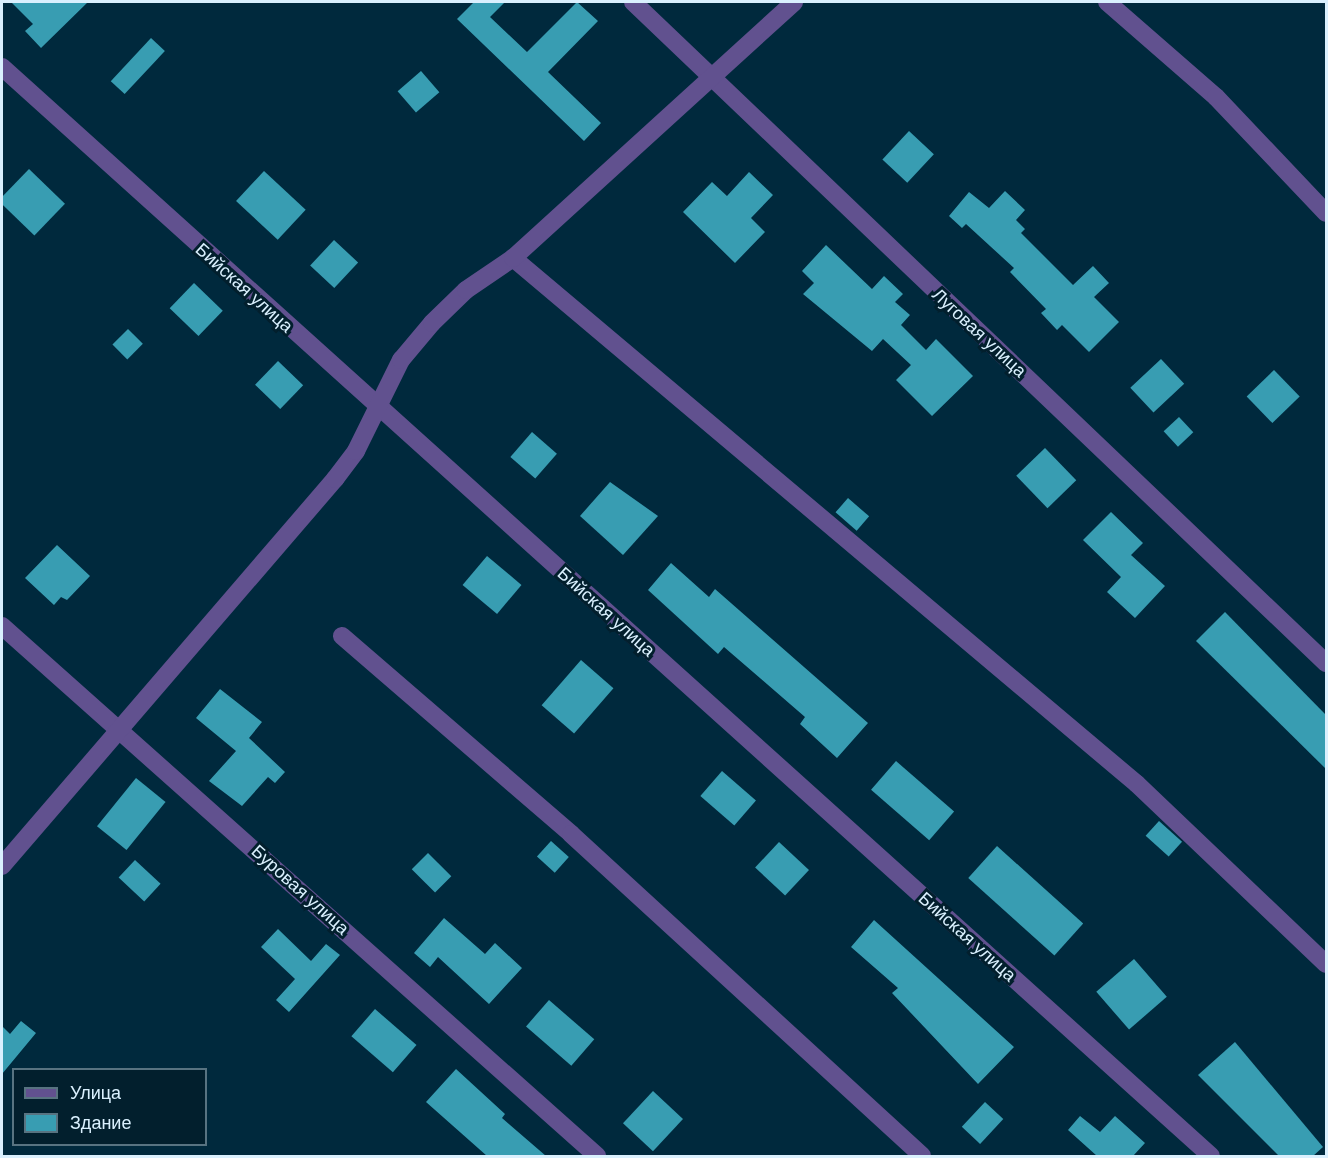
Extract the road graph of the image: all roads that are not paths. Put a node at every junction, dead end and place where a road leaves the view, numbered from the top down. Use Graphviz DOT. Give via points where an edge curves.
graph roads {
  1 [pos="633,2"];
  2 [pos="794,2"];
  3 [pos="1107,2"];
  4 [pos="2,67"];
  5 [pos="709,77"];
  6 [pos="1326,213"];
  7 [pos="513,258"];
  8 [pos="376,406"];
  9 [pos="2,626"];
  10 [pos="342,636"];
  11 [pos="1326,663"];
  12 [pos="118,728"];
  13 [pos="2,866"];
  14 [pos="1326,964"];
  15 [pos="597,1156"];
  16 [pos="922,1156"];
  17 [pos="1211,1156"];
  1 -- 5 [label="street, Луговая улица"];
  2 -- 5 [label="street"];
  3 -- 6 [label="street" via="1216,97"];
  4 -- 8 [label="street, Бийская улица"];
  5 -- 7 [label="street"];
  5 -- 11 [label="street, Луговая улица"];
  7 -- 8 [label="street" via="466,290 432,323 401,360"];
  7 -- 14 [label="street" via="1137,784"];
  8 -- 12 [label="street" via="356,451 335,479"];
  8 -- 17 [label="street, Бийская улица"];
  9 -- 12 [label="street, Буровая улица"];
  10 -- 16 [label="street" via="571,834"];
  12 -- 13 [label="street"];
  12 -- 15 [label="street, Буровая улица"];
}
